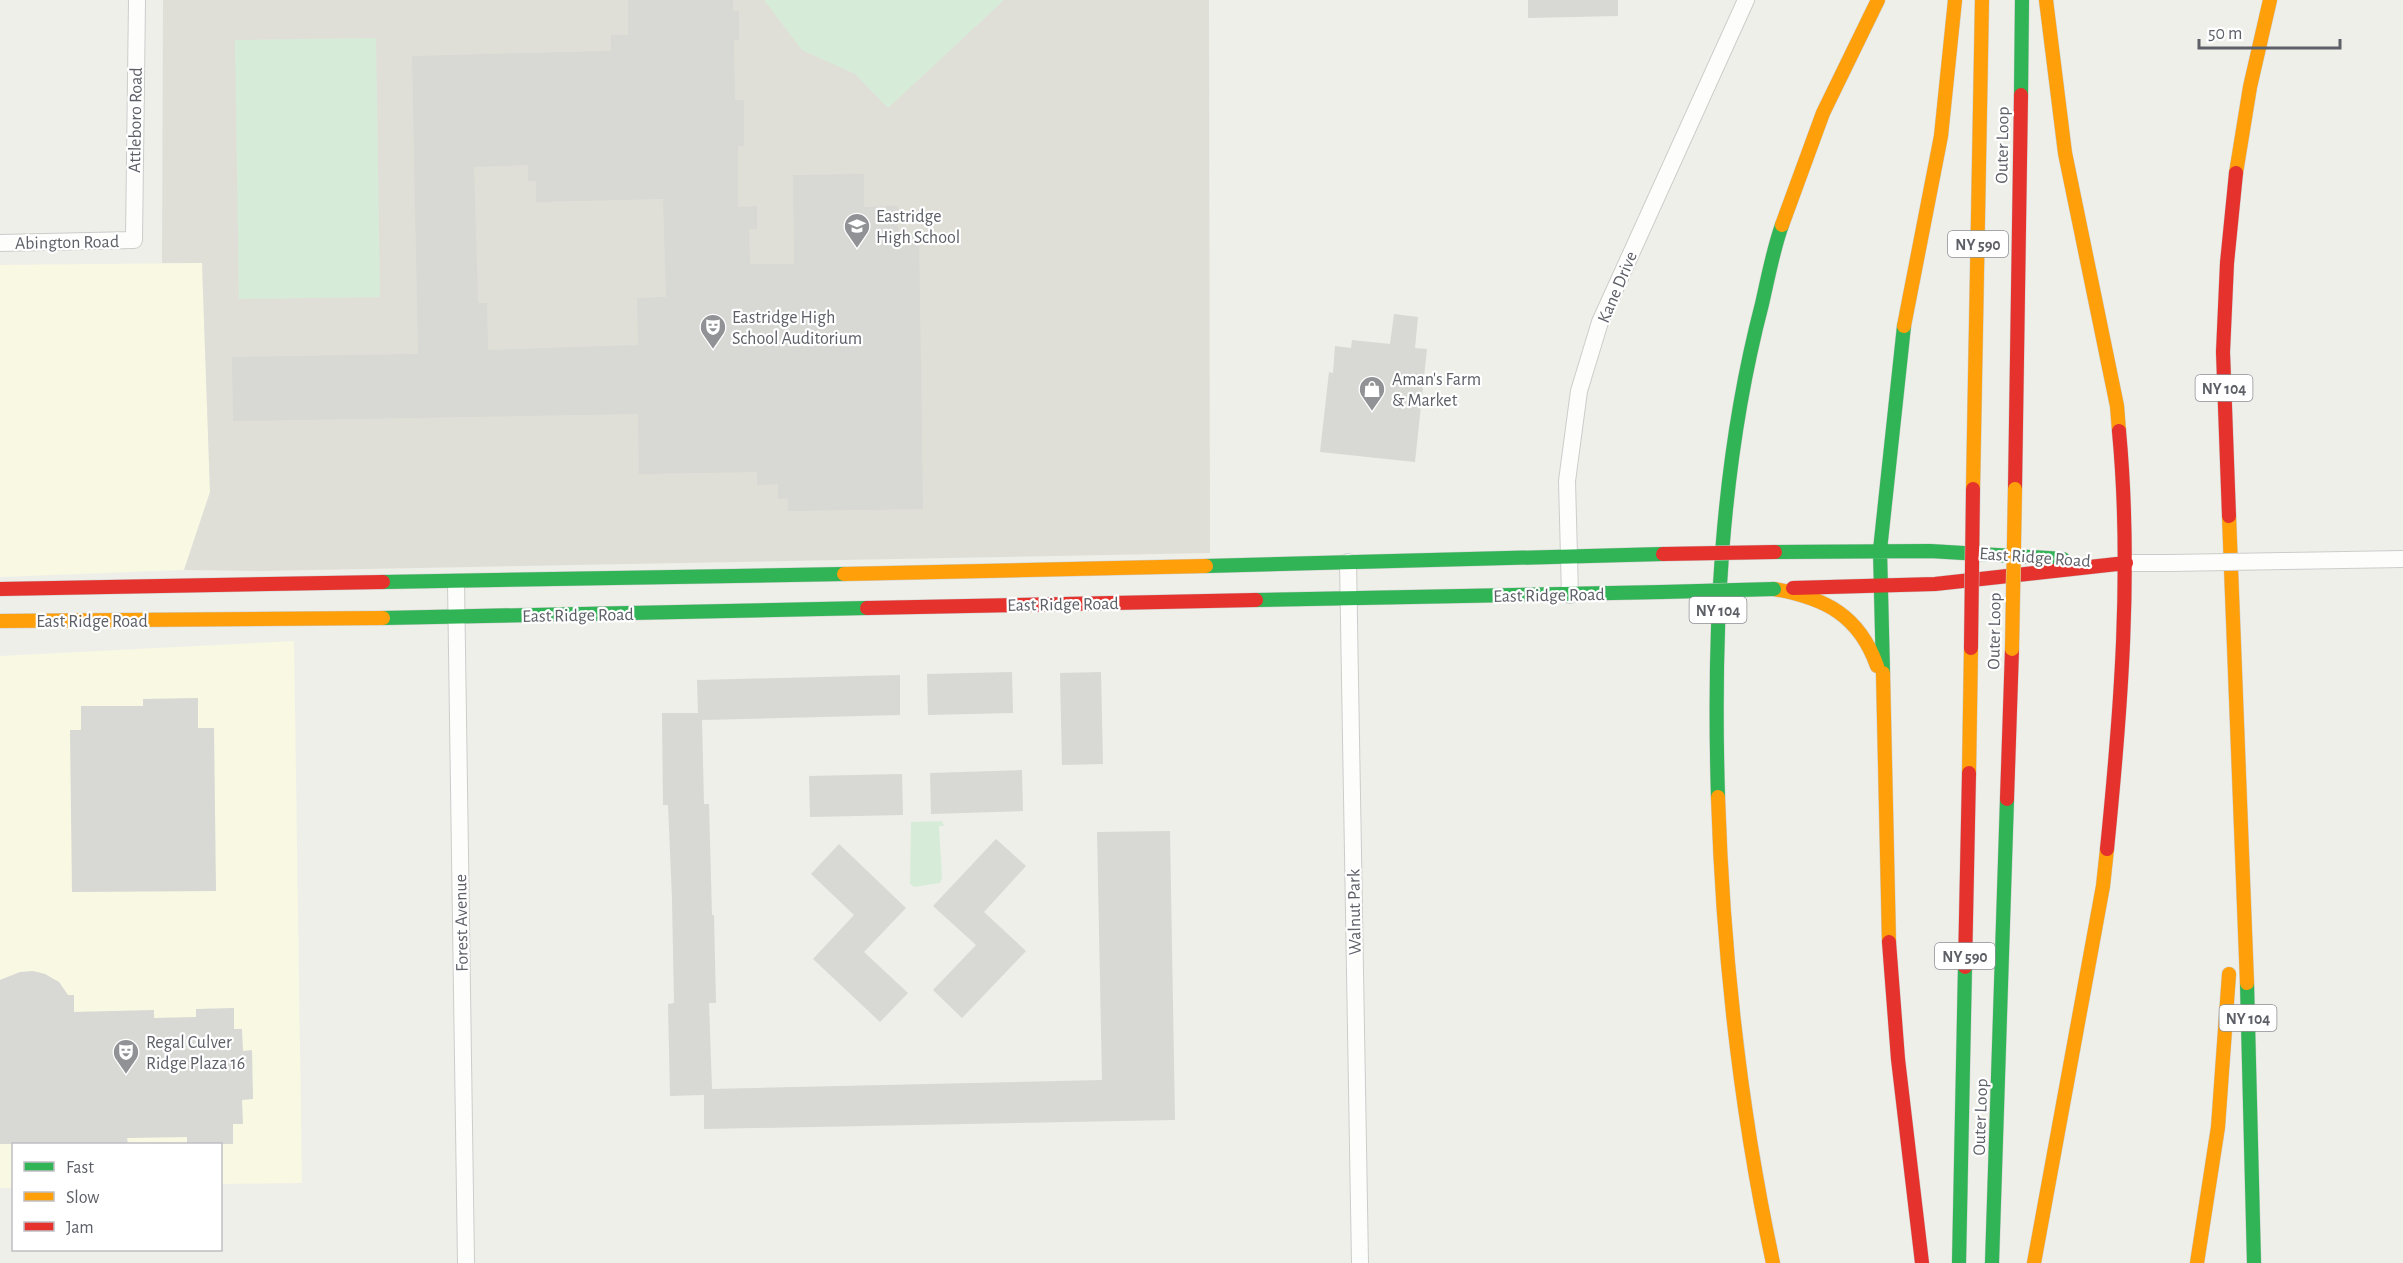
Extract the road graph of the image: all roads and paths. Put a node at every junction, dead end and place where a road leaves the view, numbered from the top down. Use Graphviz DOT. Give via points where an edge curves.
graph roads {
  1 [pos="136,0"];
  2 [pos="1746,0"];
  3 [pos="1878,0"];
  4 [pos="1955,0"];
  5 [pos="1982,0"];
  6 [pos="2022,0"];
  7 [pos="2046,0"];
  8 [pos="2269,3"];
  9 [pos="134,240"];
  10 [pos="0,243"];
  11 [pos="1880,550"];
  12 [pos="1569,556"];
  13 [pos="2403,559"];
  14 [pos="1348,562"];
  15 [pos="2126,563"];
  16 [pos="456,582"];
  17 [pos="1880,586"];
  18 [pos="0,589"];
  19 [pos="1774,589"];
  20 [pos="1569,595"];
  21 [pos="1348,598"];
  22 [pos="457,617"];
  23 [pos="0,621"];
  24 [pos="1881,691"];
  25 [pos="2239,773"];
  26 [pos="2231,927"];
  27 [pos="2229,959"];
  28 [pos="466,1263"];
  29 [pos="1360,1263"];
  30 [pos="1773,1263"];
  31 [pos="1922,1263"];
  32 [pos="1959,1263"];
  33 [pos="1992,1263"];
  34 [pos="2034,1263"];
  35 [pos="2197,1263"];
  36 [pos="2254,1263"];
  1 -- 9 [label="street, Attleboro Road"];
  2 -- 12 [label="street, Kane Drive" via="1600,322 1572,428"];
  3 -- 30 [label="main road, NY 104" via="1819,122 1772,253 1741,390 1723,532 1716,708 1721,883 1743,1093"];
  4 -- 11 [label="main road" via="1941,136 1900,347"];
  5 -- 32 [label="main road, Outer Loop / NY 590, bridge"];
  6 -- 33 [label="main road, Outer Loop / NY 590, bridge" via="2012,649"];
  7 -- 15 [label="main road" via="2066,162 2117,406"];
  8 -- 25 [label="main road, NY 104" via="2239,143 2225,282 2224,434"];
  9 -- 10 [label="street, Abington Road"];
  11 -- 12 [label="main road, East Ridge Road, bridge"];
  11 -- 15 [label="main road, East Ridge Road"];
  11 -- 17 [label="main road"];
  12 -- 14 [label="main road, East Ridge Road"];
  12 -- 20 [label="street, Kane Drive"];
  13 -- 15 [label="street, East Ridge Road, bridge"];
  14 -- 16 [label="main road, East Ridge Road"];
  14 -- 21 [label="street, Walnut Park"];
  15 -- 17 [label="main road, East Ridge Road" via="1962,582"];
  15 -- 34 [label="main road" via="2117,750 2104,876"];
  16 -- 18 [label="main road, East Ridge Road"];
  16 -- 22 [label="street, Forest Avenue"];
  17 -- 19 [label="main road, East Ridge Road"];
  17 -- 24 [label="main road"];
  19 -- 20 [label="main road, East Ridge Road, bridge"];
  19 -- 24 [label="main road" via="1822,602 1852,621 1873,652"];
  20 -- 21 [label="main road, East Ridge Road"];
  21 -- 22 [label="main road, East Ridge Road"];
  21 -- 29 [label="street, Walnut Park"];
  22 -- 23 [label="main road, East Ridge Road"];
  22 -- 28 [label="street, Forest Avenue"];
  24 -- 31 [label="main road" via="1889,953"];
  25 -- 26 [label="main road" via="2234,810"];
  25 -- 36 [label="main road, NY 104"];
  27 -- 35 [label="main road" via="2218,1127"];
}
